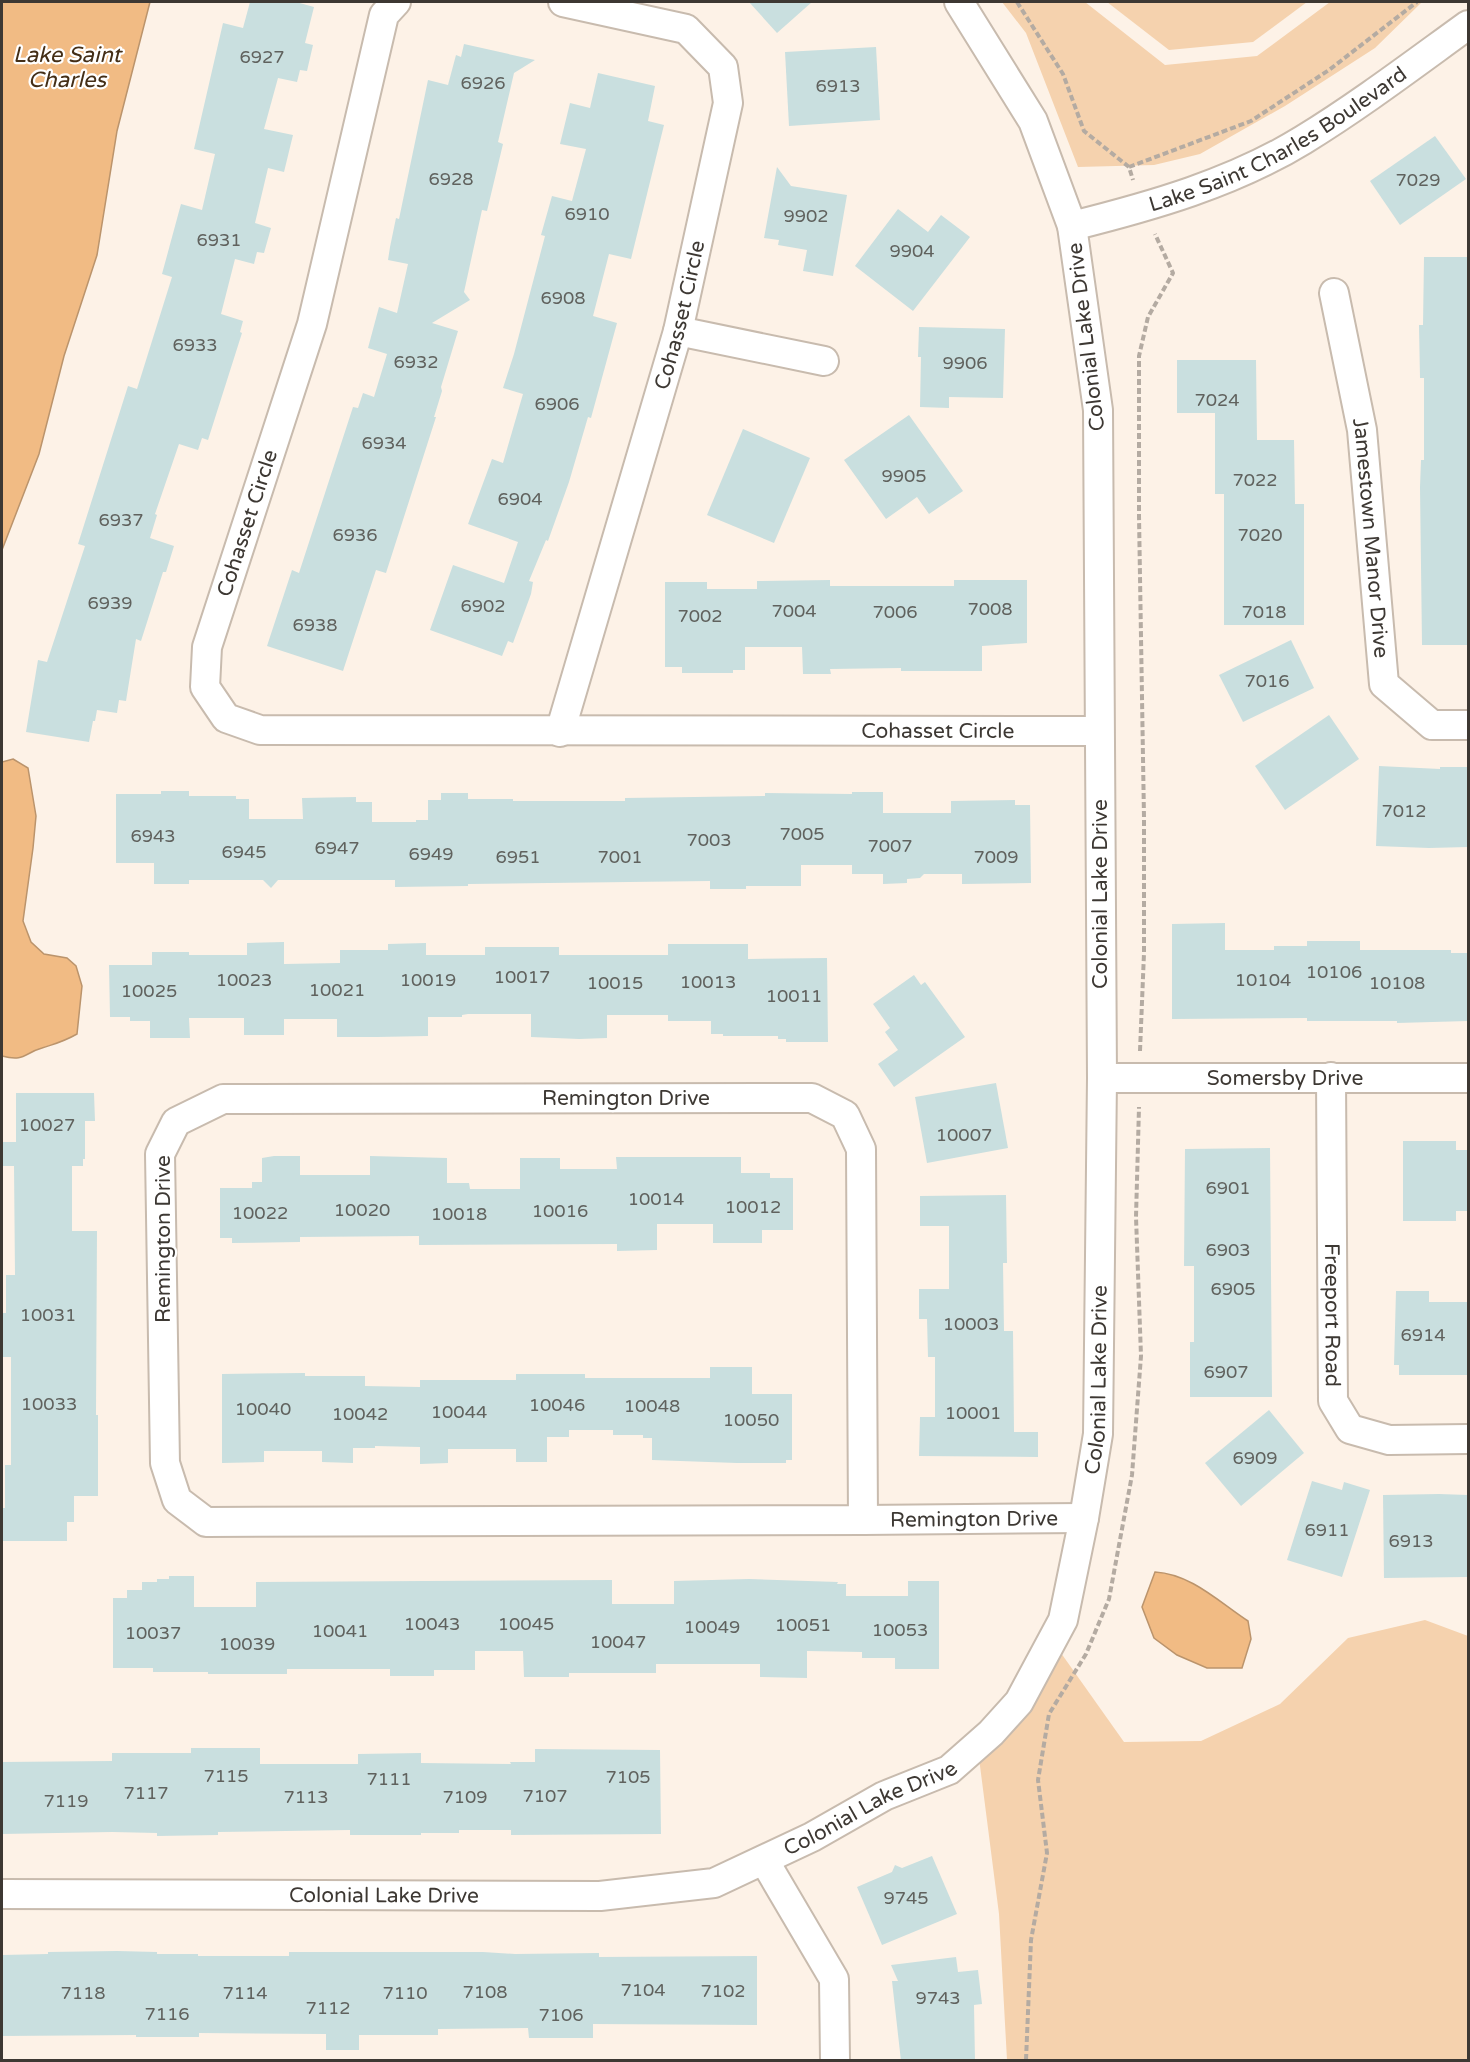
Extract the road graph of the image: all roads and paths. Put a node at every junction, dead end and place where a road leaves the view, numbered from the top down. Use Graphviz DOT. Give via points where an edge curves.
graph roads {
  1 [pos="396,2"];
  2 [pos="563,2"];
  3 [pos="959,2"];
  4 [pos="1417,2"];
  5 [pos="1468,25"];
  6 [pos="1129,167"];
  7 [pos="1072,226"];
  8 [pos="1334,293"];
  9 [pos="678,331"];
  10 [pos="824,361"];
  11 [pos="1468,725"];
  12 [pos="1099,731"];
  13 [pos="560,732"];
  14 [pos="1331,1077"];
  15 [pos="1102,1078"];
  16 [pos="1468,1078"];
  17 [pos="1468,1439"];
  18 [pos="1084,1518"];
  19 [pos="863,1520"];
  20 [pos="1049,1714"];
  21 [pos="764,1860"];
  22 [pos="2,1894"];
  23 [pos="835,2061"];
  24 [pos="1026,2061"];
  1 -- 13 [label="street, Cohasset Circle" via="384,15 312,324 207,647 205,687 226,718 260,730"];
  2 -- 9 [label="street, Cohasset Circle" via="686,29 723,67 728,104"];
  3 -- 7 [label="street, Colonial Lake Drive" via="1033,121"];
  4 -- 6 [label="path" via="1329,70 1251,121"];
  5 -- 7 [label="street, Lake Saint Charles Boulevard" via="1302,141 1232,176 1144,208"];
  7 -- 12 [label="street, Colonial Lake Drive" via="1098,410"];
  8 -- 11 [label="street, Jamestown Manor Drive" via="1362,430 1384,684 1432,725"];
  9 -- 10 [label="street"];
  9 -- 13 [label="street, Cohasset Circle"];
  12 -- 13 [label="street, Cohasset Circle"];
  12 -- 15 [label="street, Colonial Lake Drive"];
  14 -- 15 [label="street, Somersby Drive"];
  14 -- 16 [label="street, Somersby Drive"];
  14 -- 17 [label="street, Freeport Road" via="1333,1401 1350,1429 1389,1440"];
  15 -- 18 [label="street, Colonial Lake Drive" via="1098,1434"];
  18 -- 19 [label="street, Remington Drive"];
  18 -- 21 [label="street, Colonial Lake Drive" via="1064,1620 1019,1702 991,1733 948,1770 884,1796"];
  19 -- 19 [label="street, Remington Drive" via="206,1522 177,1500 165,1462 160,1154 176,1122 223,1100 812,1098 845,1115 861,1149"];
  20 -- 24 [label="path" via="1038,1780 1047,1853 1031,1940"];
  21 -- 22 [label="street, Colonial Lake Drive" via="714,1882 600,1896"];
  21 -- 23 [label="street" via="834,1979"];
}
